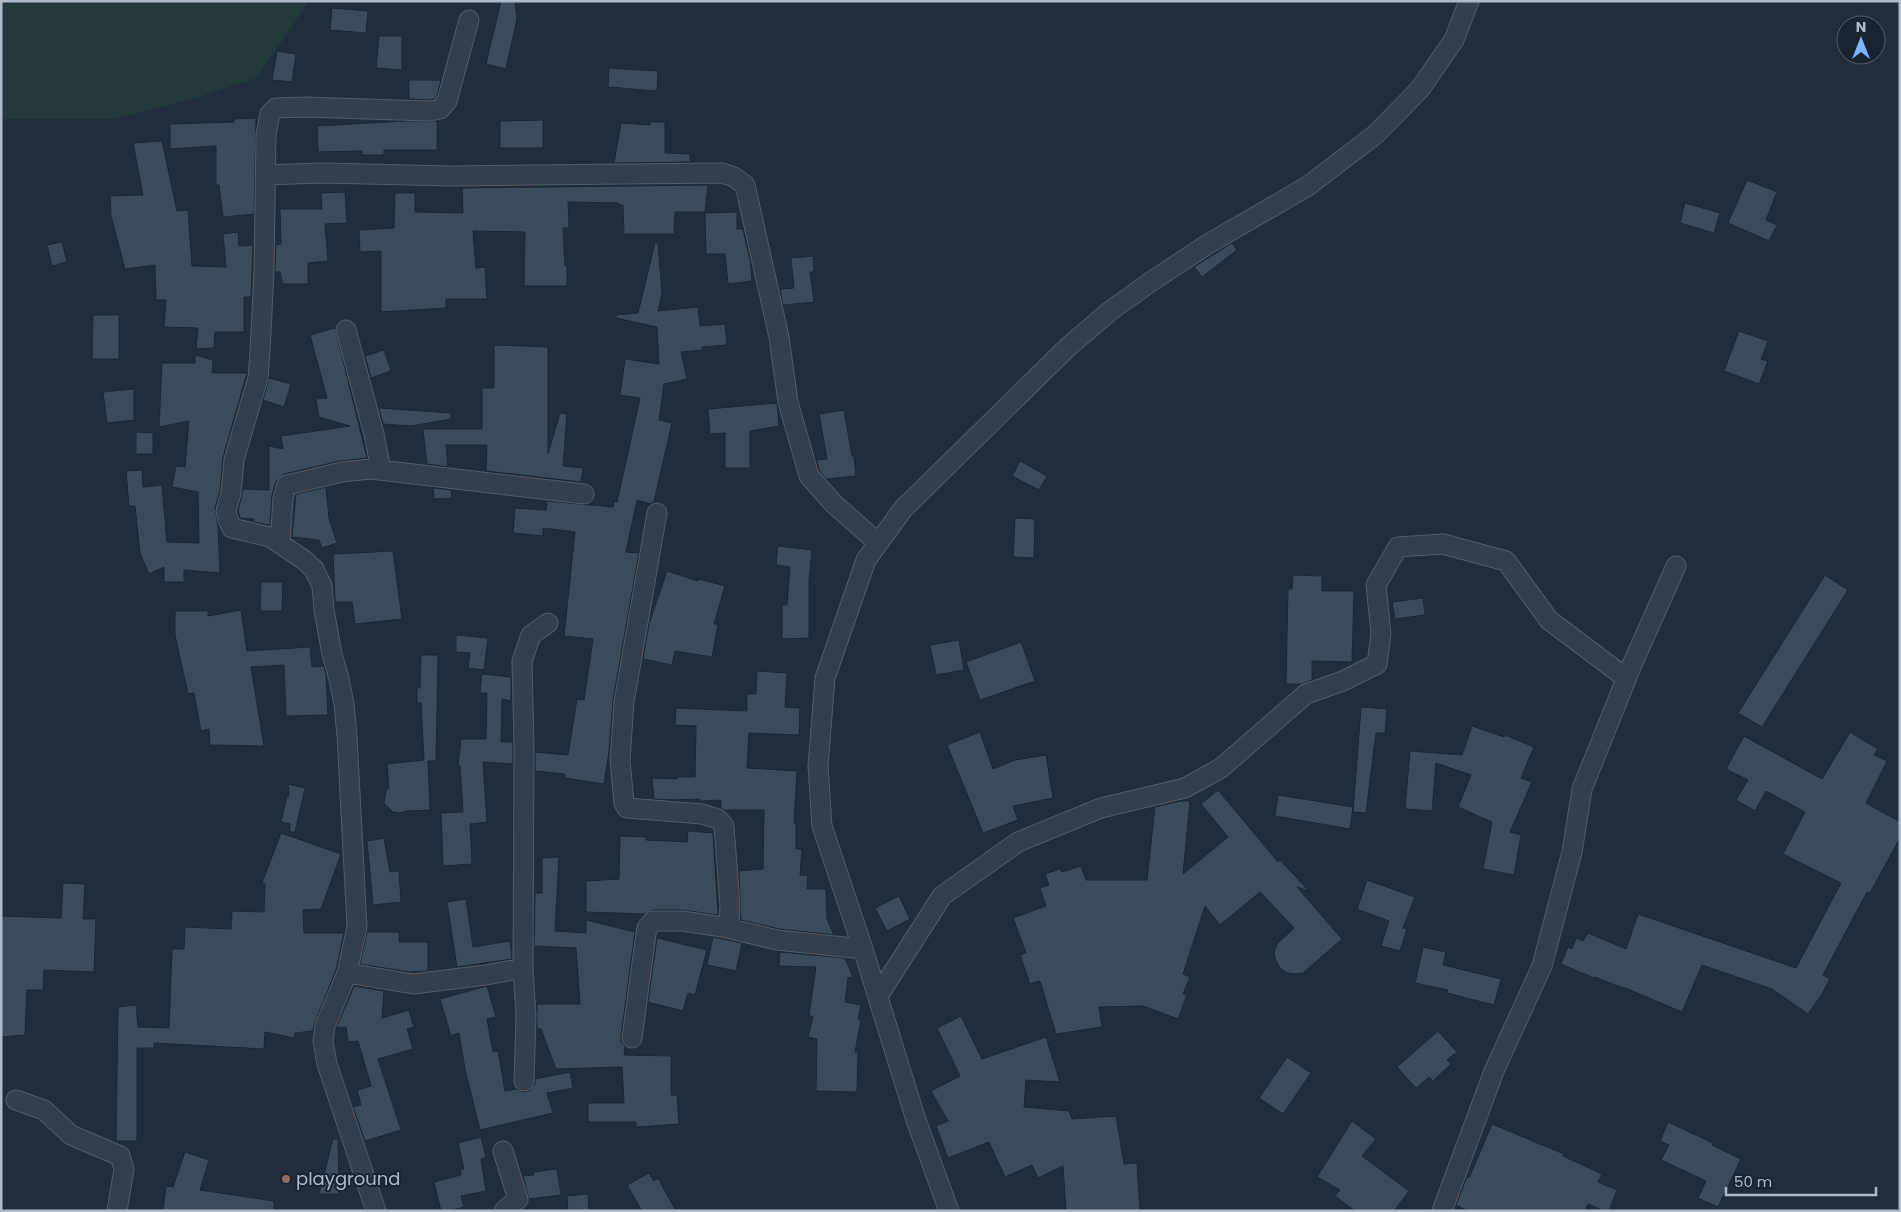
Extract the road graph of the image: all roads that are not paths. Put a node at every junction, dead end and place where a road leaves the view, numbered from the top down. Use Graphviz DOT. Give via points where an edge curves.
graph roads {
  1 [pos="1469,1"];
  2 [pos="469,20"];
  3 [pos="266,175"];
  4 [pos="346,330"];
  5 [pos="382,470"];
  6 [pos="584,494"];
  7 [pos="657,513"];
  8 [pos="878,543"];
  9 [pos="280,544"];
  10 [pos="1676,566"];
  11 [pos="548,623"];
  12 [pos="1626,678"];
  13 [pos="728,928"];
  14 [pos="863,949"];
  15 [pos="523,968"];
  16 [pos="347,974"];
  17 [pos="878,996"];
  18 [pos="632,1038"];
  19 [pos="524,1081"];
  20 [pos="16,1100"];
  21 [pos="502,1150"];
  22 [pos="117,1211"];
  23 [pos="376,1211"];
  24 [pos="504,1211"];
  25 [pos="949,1211"];
  26 [pos="1442,1211"];
  1 -- 8 [label="street" via="1454,40 1420,89 1376,134 1308,186 1208,244 1110,311 1068,347 903,508"];
  2 -- 3 [label="street" via="447,101 440,109 276,108 270,114 266,135"];
  3 -- 8 [label="street" via="722,173 734,177 745,185 779,337 788,402 810,476 834,504"];
  3 -- 9 [label="street" via="258,378 234,460 226,511 232,528 270,537"];
  4 -- 5 [label="street"];
  5 -- 6 [label="street"];
  5 -- 9 [label="street" via="342,472 286,485 282,498"];
  7 -- 13 [label="street" via="624,702 620,760 624,803 627,808 702,814 718,819 724,826 730,905"];
  8 -- 14 [label="street" via="866,560 825,678 818,766 822,826"];
  9 -- 16 [label="street" via="314,569 322,586 344,704 357,927"];
  10 -- 12 [label="street"];
  11 -- 15 [label="street" via="531,635 522,661"];
  12 -- 17 [label="street" via="1549,620 1506,561 1443,544 1398,547 1376,585 1381,634 1377,664 1306,694 1221,768 1185,788 1101,808 1018,842 942,896"];
  12 -- 26 [label="street" via="1582,789 1572,852 1542,966 1494,1071"];
  13 -- 14 [label="street" via="777,940"];
  13 -- 18 [label="street" via="682,921 653,921 647,928"];
  14 -- 17 [label="street"];
  15 -- 16 [label="street" via="413,984"];
  15 -- 19 [label="street" via="526,1016"];
  16 -- 23 [label="street" via="325,1026 323,1041 327,1064"];
  17 -- 25 [label="street" via="916,1120"];
  20 -- 22 [label="street" via="44,1110 71,1135 120,1156 124,1169"];
  21 -- 24 [label="street" via="518,1199"];
}
